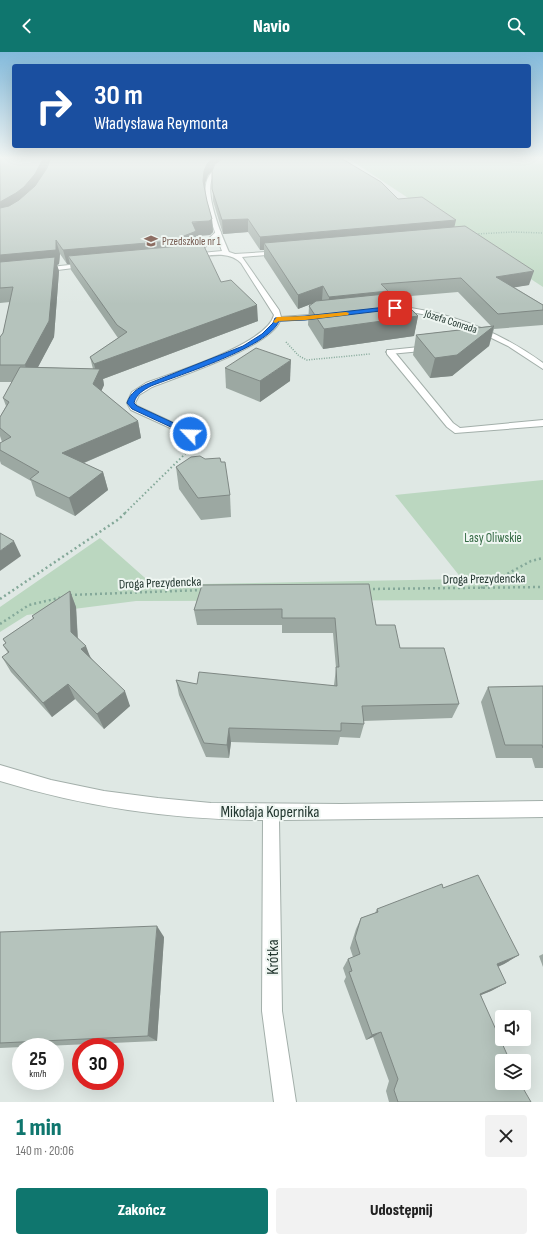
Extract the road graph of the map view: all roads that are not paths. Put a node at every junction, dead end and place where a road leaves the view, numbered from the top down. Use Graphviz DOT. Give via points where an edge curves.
graph roads {
  1 [pos="210,206"];
  2 [pos="218,232"];
  3 [pos="289,251"];
  4 [pos="226,252"];
  5 [pos="234,256"];
  6 [pos="95,265"];
  7 [pos="32,270"];
  8 [pos="387,308"];
  9 [pos="335,315"];
  10 [pos="277,319"];
  11 [pos="502,339"];
  12 [pos="487,341"];
  13 [pos="435,347"];
  14 [pos="543,367"];
  15 [pos="543,423"];
  16 [pos="190,434"];
  17 [pos="0,773"];
  18 [pos="543,809"];
  19 [pos="271,812"];
  20 [pos="285,1102"];
  1 -- 2 [label="street"];
  2 -- 4 [label="street"];
  2 -- 4 [label="street" via="208,243 181,256"];
  3 -- 5 [label="street"];
  4 -- 5 [label="street"];
  5 -- 10 [label="street" via="244,262 278,315"];
  6 -- 7 [label="street"];
  8 -- 11 [label="street, Józefa Conrada" via="426,312"];
  9 -- 10 [label="street"];
  10 -- 16 [label="street" via="264,335 246,347 149,385 132,398 134,408"];
  11 -- 12 [label="street"];
  11 -- 14 [label="street, Józefa Conrada"];
  13 -- 15 [label="street" via="390,352 450,425 458,431"];
  17 -- 19 [label="street, Mikołaja Kopernika" via="70,792 149,805 211,811"];
  18 -- 19 [label="street, Mikołaja Kopernika"];
  19 -- 20 [label="street, Krótka" via="272,1010"];
}
